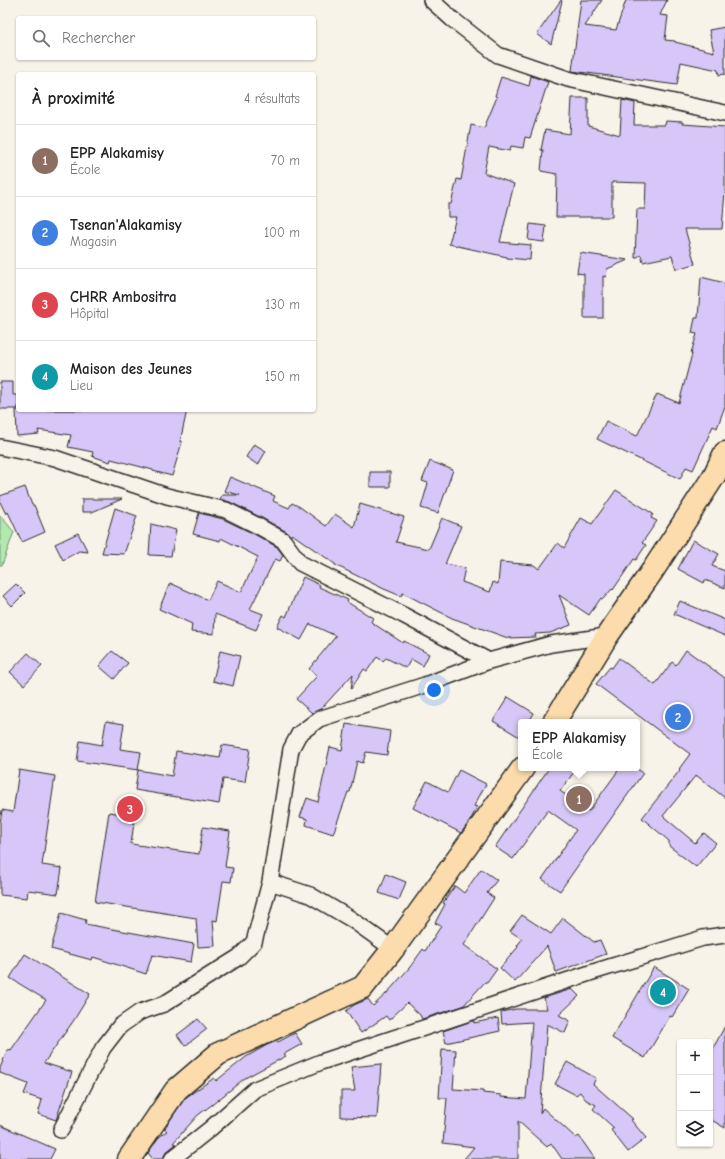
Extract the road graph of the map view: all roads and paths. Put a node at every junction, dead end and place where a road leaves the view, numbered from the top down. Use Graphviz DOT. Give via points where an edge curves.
graph roads {
  1 [pos="431,0"];
  2 [pos="725,113"];
  3 [pos="0,447"];
  4 [pos="725,453"];
  5 [pos="607,636"];
  6 [pos="490,661"];
  7 [pos="556,719"];
  8 [pos="521,771"];
  9 [pos="270,882"];
  10 [pos="725,935"];
  11 [pos="392,949"];
  12 [pos="61,1130"];
  13 [pos="129,1159"];
  14 [pos="172,1159"];
  1 -- 2 [label="street" via="498,55 568,79"];
  3 -- 6 [label="street" via="55,458 167,496 226,510 283,540 300,563"];
  4 -- 5 [label="main road" via="710,483"];
  5 -- 6 [label="street" via="551,644"];
  5 -- 7 [label="main road"];
  6 -- 9 [label="street" via="319,719 299,734 291,749"];
  8 -- 11 [label="main road"];
  9 -- 11 [label="street" via="310,895 352,919"];
  9 -- 12 [label="street" via="254,942 239,957 164,1004 140,1012 120,1026 103,1048"];
  10 -- 14 [label="street" via="703,938 593,972 321,1062 255,1089"];
  11 -- 13 [label="main road" via="363,987 218,1054 176,1090"];
}
